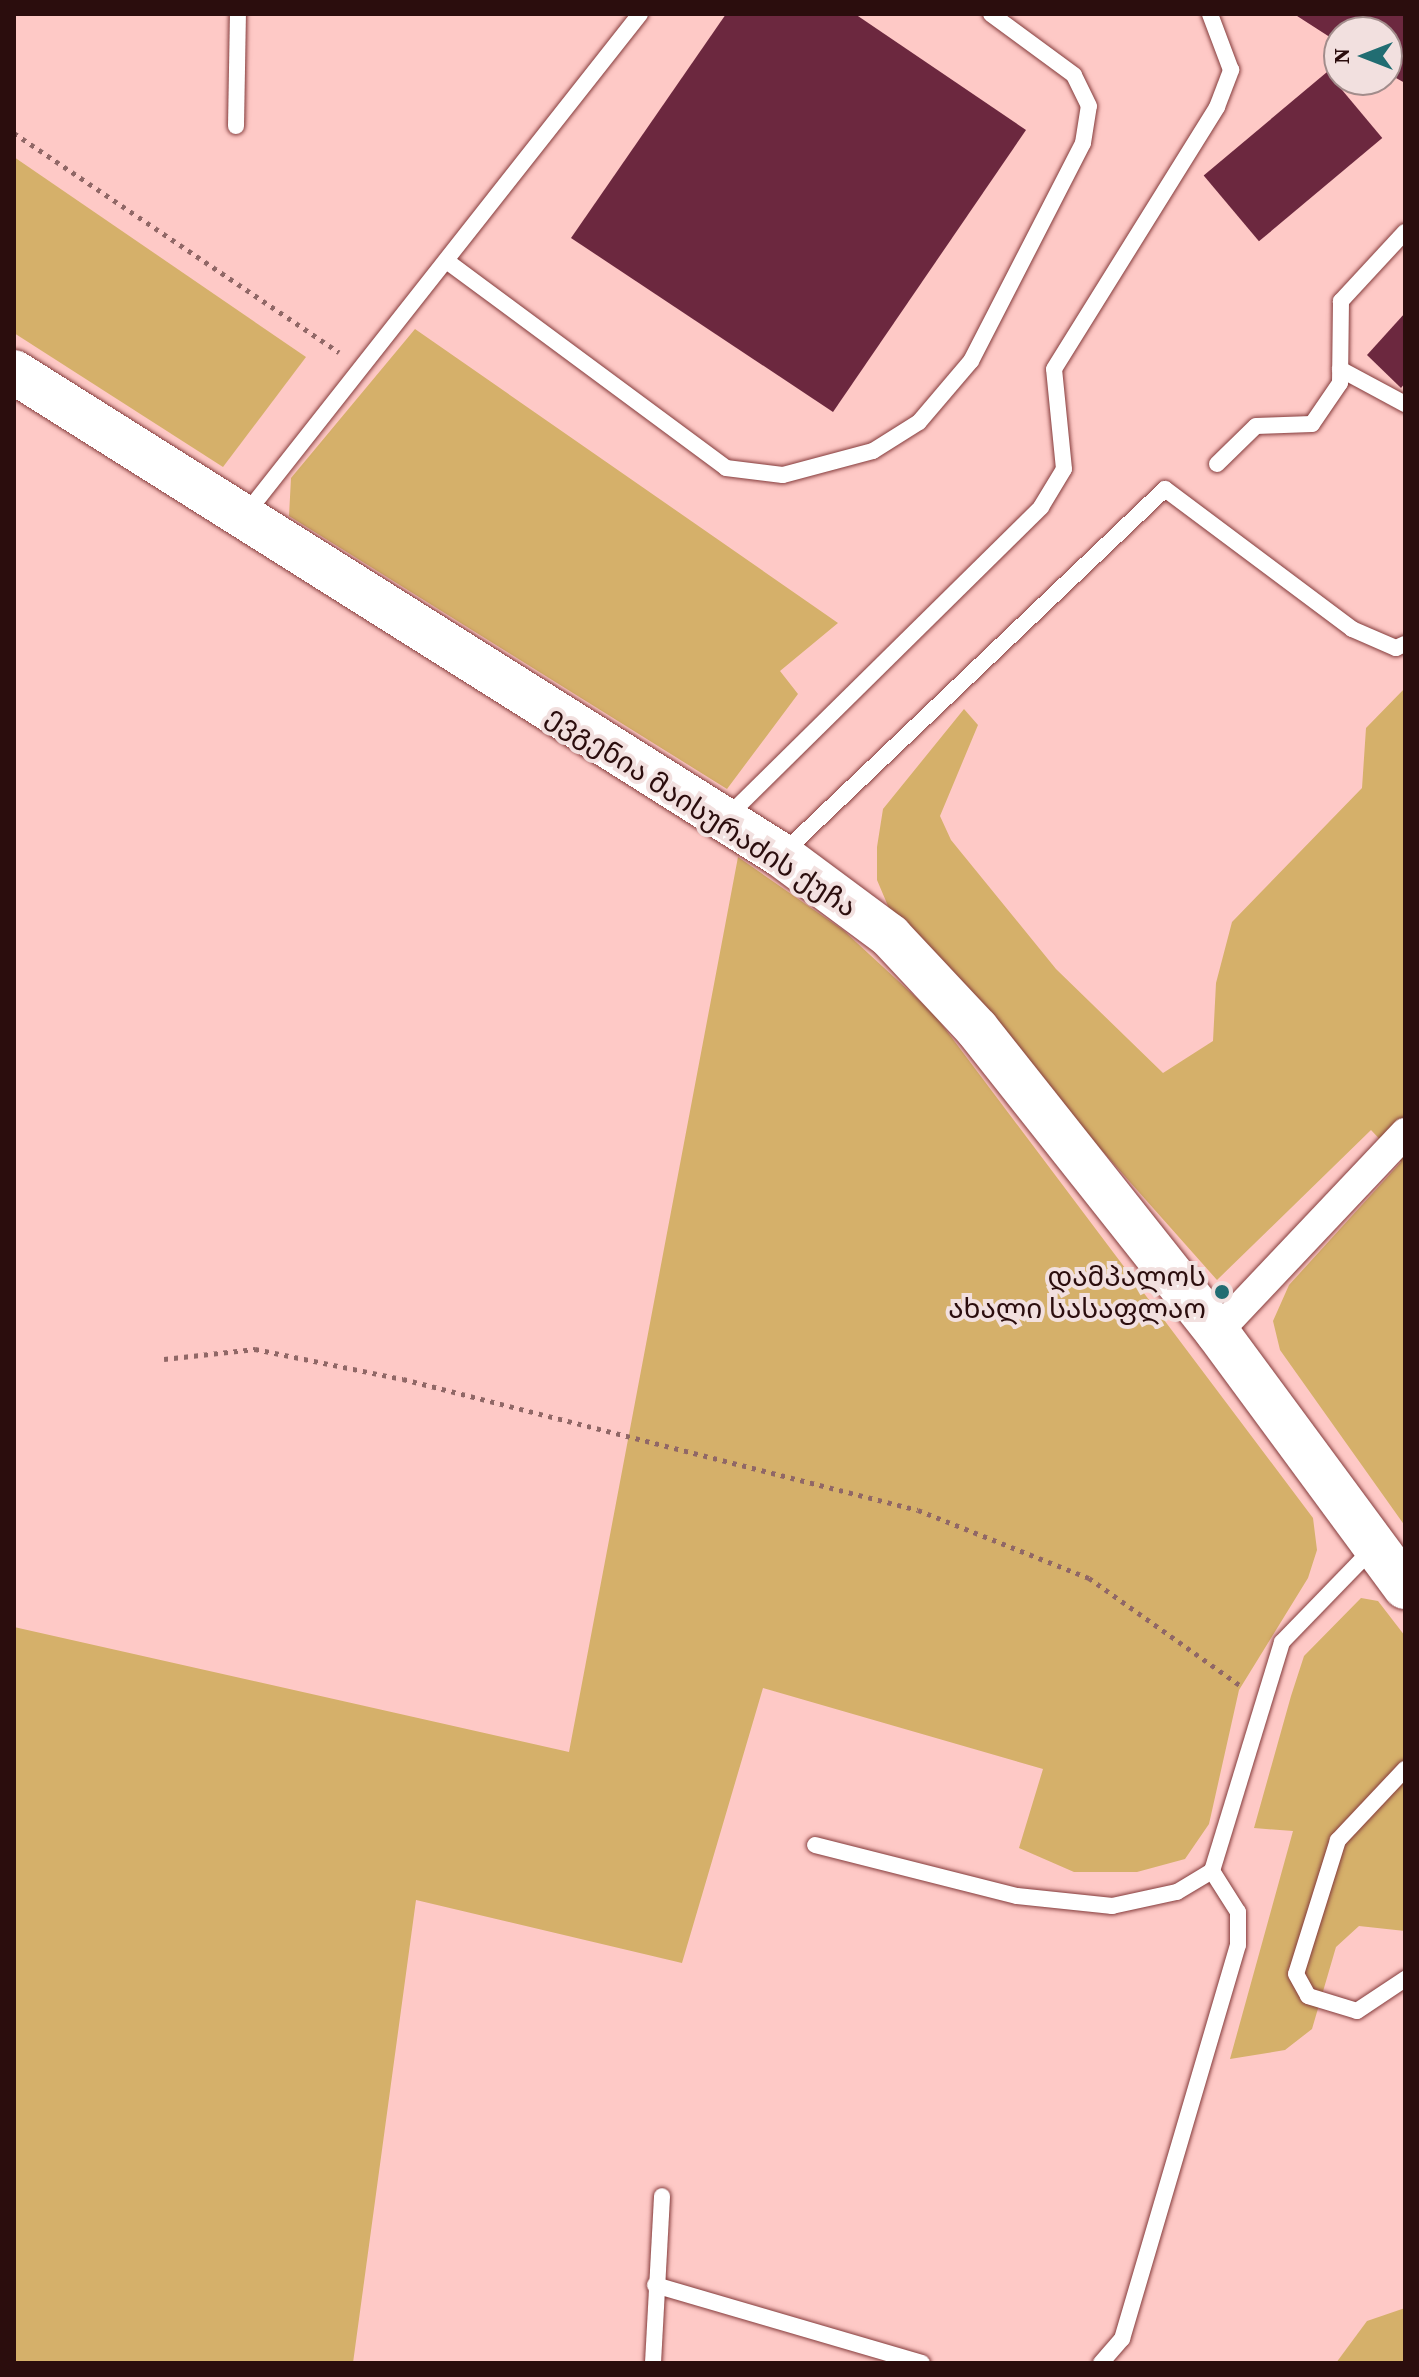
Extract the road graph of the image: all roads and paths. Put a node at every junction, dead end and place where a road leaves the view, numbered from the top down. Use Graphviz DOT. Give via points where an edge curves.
graph roads {
  1 [pos="238,14"];
  2 [pos="640,14"];
  3 [pos="991,14"];
  4 [pos="1210,14"];
  5 [pos="236,126"];
  6 [pos="14,133"];
  7 [pos="1405,232"];
  8 [pos="448,262"];
  9 [pos="363,368"];
  10 [pos="1340,369"];
  11 [pos="14,372"];
  12 [pos="1405,404"];
  13 [pos="1217,464"];
  14 [pos="242,519"];
  15 [pos="1405,644"];
  16 [pos="724,820"];
  17 [pos="781,855"];
  18 [pos="1405,1133"];
  19 [pos="1217,1332"];
  20 [pos="164,1359"];
  21 [pos="1375,1546"];
  22 [pos="1405,1587"];
  23 [pos="1261,1700"];
  24 [pos="1405,1769"];
  25 [pos="815,1845"];
  26 [pos="1212,1871"];
  27 [pos="1405,1979"];
  28 [pos="662,2196"];
  29 [pos="655,2285"];
  30 [pos="879,2357"];
  31 [pos="653,2363"];
  32 [pos="922,2363"];
  33 [pos="1101,2363"];
  1 -- 5 [label="lane"];
  2 -- 8 [label="lane"];
  3 -- 8 [label="lane" via="1074,75 1089,106 1083,143 971,361 919,422 873,451 783,475 726,468"];
  4 -- 16 [label="lane" via="1228,44 1231,70 1217,107 1054,369 1064,469 1041,507"];
  6 -- 9 [label="path"];
  7 -- 10 [label="lane" via="1341,301"];
  8 -- 9 [label="lane"];
  9 -- 14 [label="lane"];
  10 -- 12 [label="lane"];
  10 -- 13 [label="lane" via="1340,383 1312,424 1256,426"];
  11 -- 14 [label="street, ევგენია მაისურაძის ქუჩა"];
  14 -- 16 [label="street, ევგენია მაისურაძის ქუჩა"];
  15 -- 17 [label="lane" via="1396,648 1352,629 1165,489"];
  16 -- 17 [label="street, ევგენია მაისურაძის ქუჩა"];
  17 -- 19 [label="street, ევგენია მაისურაძის ქუჩა" via="890,936 977,1029"];
  18 -- 19 [label="street"];
  19 -- 21 [label="street, ევგენია მაისურაძის ქუჩა"];
  20 -- 23 [label="path" via="270,1352 918,1510 1089,1578"];
  21 -- 22 [label="street, ევგენია მაისურაძის ქუჩა"];
  21 -- 23 [label="lane" via="1282,1642"];
  23 -- 26 [label="lane"];
  24 -- 27 [label="lane" via="1338,1840 1296,1974 1308,1996 1357,2011"];
  25 -- 26 [label="lane" via="1017,1896 1112,1906 1177,1892"];
  26 -- 33 [label="lane" via="1238,1912 1238,1945 1122,2339"];
  28 -- 29 [label="lane"];
  29 -- 30 [label="lane"];
  29 -- 31 [label="lane"];
  30 -- 32 [label="lane"];
}
